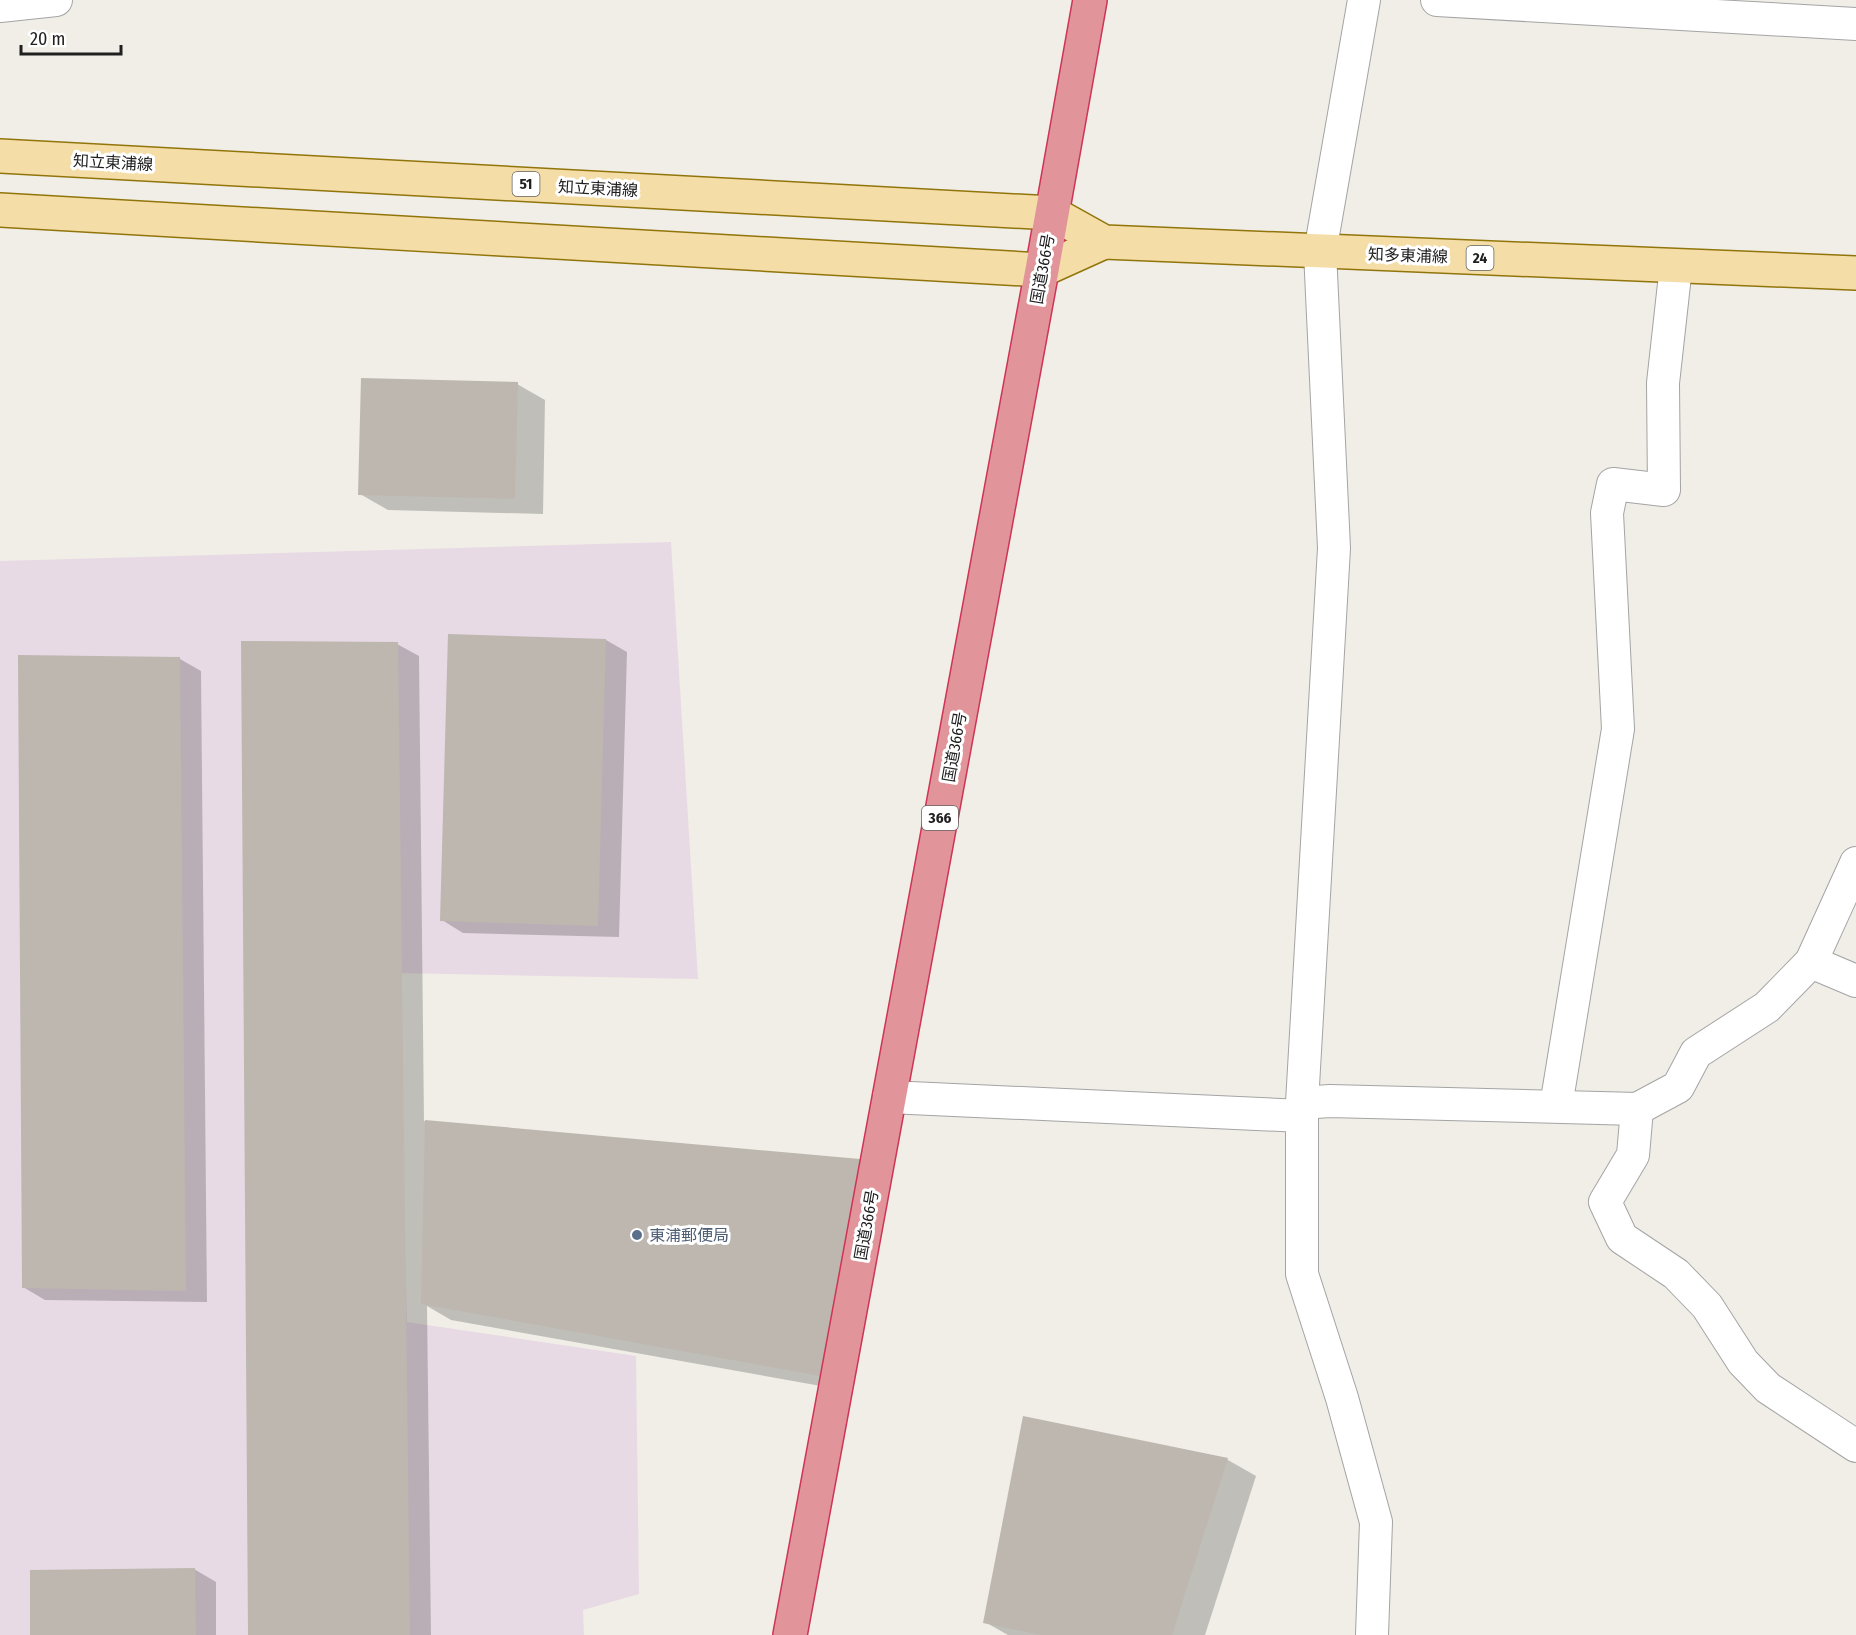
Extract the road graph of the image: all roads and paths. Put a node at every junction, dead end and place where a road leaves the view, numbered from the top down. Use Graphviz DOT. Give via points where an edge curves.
graph roads {
  1 [pos="56,0"];
  2 [pos="1090,0"];
  3 [pos="1364,0"];
  4 [pos="1437,0"];
  5 [pos="0,6"];
  6 [pos="1856,24"];
  7 [pos="0,156"];
  8 [pos="0,210"];
  9 [pos="1052,213"];
  10 [pos="1104,242"];
  11 [pos="1320,252"];
  12 [pos="1676,266"];
  13 [pos="1042,270"];
  14 [pos="1856,273"];
  15 [pos="1856,863"];
  16 [pos="1811,962"];
  17 [pos="1856,981"];
  18 [pos="889,1097"];
  19 [pos="1556,1107"];
  20 [pos="1302,1109"];
  21 [pos="1637,1109"];
  22 [pos="1856,1446"];
  23 [pos="790,1635"];
  24 [pos="1372,1635"];
  1 -- 5 [label="street"];
  2 -- 9 [label="highway, 国道366号 / 366"];
  3 -- 11 [label="street"];
  4 -- 6 [label="street"];
  7 -- 9 [label="main road, 知立東浦線 / 51"];
  8 -- 13 [label="main road"];
  9 -- 10 [label="main road, 知多東浦線 / 24"];
  9 -- 13 [label="highway, 国道366号 / 366"];
  10 -- 11 [label="main road, 知多東浦線 / 24"];
  10 -- 13 [label="main road, 知多東浦線 / 24"];
  11 -- 12 [label="main road, 知多東浦線 / 24"];
  11 -- 20 [label="street" via="1334,549"];
  12 -- 14 [label="main road, 知多東浦線 / 24"];
  12 -- 19 [label="street" via="1663,383 1665,490 1613,484 1607,513 1618,729"];
  13 -- 18 [label="highway, 国道366号 / 366"];
  15 -- 16 [label="street"];
  16 -- 17 [label="street"];
  16 -- 21 [label="street" via="1767,1007 1696,1053 1678,1087"];
  18 -- 20 [label="street"];
  18 -- 23 [label="highway, 国道366号 / 366"];
  19 -- 20 [label="street" via="1330,1101"];
  19 -- 21 [label="street"];
  20 -- 24 [label="street" via="1302,1274 1376,1522"];
  21 -- 22 [label="street" via="1632,1155 1605,1202 1622,1238 1676,1274 1700,1298 1743,1362 1768,1389"];
}
